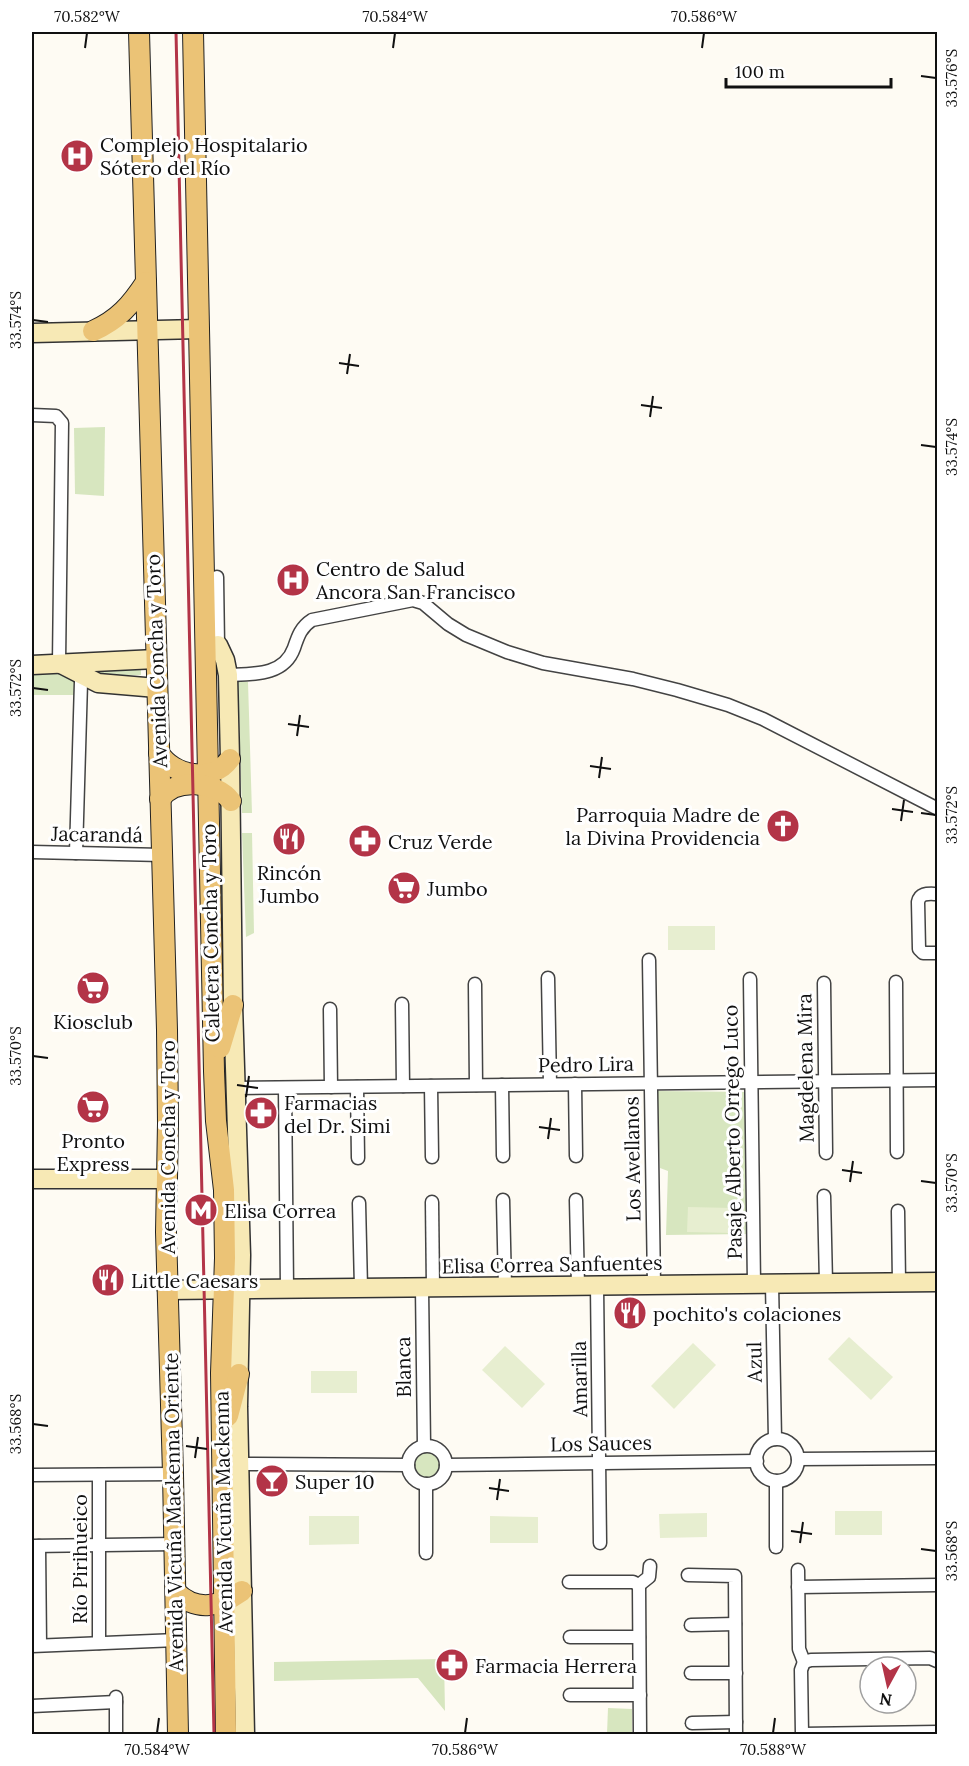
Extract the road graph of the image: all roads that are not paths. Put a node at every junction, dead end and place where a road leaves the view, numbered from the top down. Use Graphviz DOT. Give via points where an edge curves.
graph roads {
  1 [pos="139,32"];
  2 [pos="193,32"];
  3 [pos="146,282"];
  4 [pos="200,329"];
  5 [pos="147,330"];
  6 [pos="93,331"];
  7 [pos="32,333"];
  8 [pos="32,416"];
  9 [pos="204,541"];
  10 [pos="217,577"];
  11 [pos="210,613"];
  12 [pos="218,645"];
  13 [pos="156,659"];
  14 [pos="59,663"];
  15 [pos="32,665"];
  16 [pos="228,675"];
  17 [pos="83,677"];
  18 [pos="157,688"];
  19 [pos="159,753"];
  20 [pos="230,759"];
  21 [pos="209,780"];
  22 [pos="160,799"];
  23 [pos="231,801"];
  24 [pos="938,809"];
  25 [pos="32,852"];
  26 [pos="76,853"];
  27 [pos="162,855"];
  28 [pos="938,894"];
  29 [pos="938,953"];
  30 [pos="649,960"];
  31 [pos="548,978"];
  32 [pos="750,979"];
  33 [pos="896,982"];
  34 [pos="824,983"];
  35 [pos="475,984"];
  36 [pos="402,1004"];
  37 [pos="233,1005"];
  38 [pos="330,1009"];
  39 [pos="214,1071"];
  40 [pos="897,1080"];
  41 [pos="938,1080"];
  42 [pos="825,1081"];
  43 [pos="751,1082"];
  44 [pos="650,1083"];
  45 [pos="550,1084"];
  46 [pos="575,1084"];
  47 [pos="476,1085"];
  48 [pos="502,1085"];
  49 [pos="403,1086"];
  50 [pos="431,1086"];
  51 [pos="331,1087"];
  52 [pos="357,1087"];
  53 [pos="236,1088"];
  54 [pos="285,1088"];
  55 [pos="897,1152"];
  56 [pos="826,1153"];
  57 [pos="503,1156"];
  58 [pos="576,1156"];
  59 [pos="432,1157"];
  60 [pos="358,1158"];
  61 [pos="32,1179"];
  62 [pos="166,1179"];
  63 [pos="824,1196"];
  64 [pos="503,1200"];
  65 [pos="576,1200"];
  66 [pos="432,1202"];
  67 [pos="359,1203"];
  68 [pos="898,1211"];
  69 [pos="899,1282"];
  70 [pos="938,1282"];
  71 [pos="826,1283"];
  72 [pos="763,1284"];
  73 [pos="654,1285"];
  74 [pos="578,1286"];
  75 [pos="597,1286"];
  76 [pos="505,1287"];
  77 [pos="361,1288"];
  78 [pos="427,1288"];
  79 [pos="287,1289"];
  80 [pos="167,1290"];
  81 [pos="232,1290"];
  82 [pos="239,1374"];
  83 [pos="221,1439"];
  84 [pos="775,1439"];
  85 [pos="424,1446"];
  86 [pos="938,1458"];
  87 [pos="798,1459"];
  88 [pos="757,1461"];
  89 [pos="600,1463"];
  90 [pos="240,1464"];
  91 [pos="408,1465"];
  92 [pos="446,1465"];
  93 [pos="174,1474"];
  94 [pos="32,1475"];
  95 [pos="99,1475"];
  96 [pos="776,1481"];
  97 [pos="426,1484"];
  98 [pos="600,1543"];
  99 [pos="175,1544"];
  100 [pos="99,1545"];
  101 [pos="35,1546"];
  102 [pos="777,1547"];
  103 [pos="426,1553"];
  104 [pos="650,1566"];
  105 [pos="798,1569"];
  106 [pos="35,1575"];
  107 [pos="688,1575"];
  108 [pos="569,1582"];
  109 [pos="639,1585"];
  110 [pos="938,1585"];
  111 [pos="798,1587"];
  112 [pos="242,1591"];
  113 [pos="176,1592"];
  114 [pos="224,1602"];
  115 [pos="735,1624"];
  116 [pos="691,1625"];
  117 [pos="570,1637"];
  118 [pos="639,1637"];
  119 [pos="177,1640"];
  120 [pos="99,1643"];
  121 [pos="36,1646"];
  122 [pos="937,1661"];
  123 [pos="804,1662"];
  124 [pos="691,1673"];
  125 [pos="736,1673"];
  126 [pos="570,1695"];
  127 [pos="640,1695"];
  128 [pos="32,1706"];
  129 [pos="692,1723"];
  130 [pos="736,1728"];
  131 [pos="938,1732"];
  132 [pos="116,1734"];
  133 [pos="178,1734"];
  134 [pos="226,1734"];
  135 [pos="244,1734"];
  136 [pos="640,1734"];
  137 [pos="802,1734"];
  1 -- 3 [label="main road, Avenida Concha y Toro"];
  2 -- 4 [label="main road"];
  3 -- 5 [label="main road, Avenida Concha y Toro"];
  3 -- 6 [label="main road" via="122,314"];
  4 -- 5 [label="street"];
  4 -- 9 [label="main road"];
  5 -- 6 [label="street"];
  5 -- 13 [label="main road, Avenida Concha y Toro"];
  6 -- 7 [label="street"];
  8 -- 14 [label="street" via="56,416 61,420"];
  9 -- 10 [label="main road"];
  9 -- 11 [label="main road"];
  10 -- 11 [label="street"];
  11 -- 12 [label="main road"];
  11 -- 21 [label="main road"];
  12 -- 16 [label="street, Caletera Concha y Toro"];
  13 -- 14 [label="street"];
  13 -- 18 [label="main road, Avenida Concha y Toro"];
  14 -- 15 [label="street"];
  14 -- 17 [label="street"];
  16 -- 20 [label="street, Caletera Concha y Toro"];
  16 -- 24 [label="street" via="278,668 288,660 300,632 312,620 413,600 423,603 466,635 507,652 543,663 633,679 763,719"];
  17 -- 18 [label="street" via="103,684"];
  17 -- 26 [label="street"];
  18 -- 19 [label="main road, Avenida Concha y Toro"];
  19 -- 21 [label="main road" via="169,766"];
  19 -- 22 [label="main road, Avenida Concha y Toro"];
  20 -- 21 [label="main road"];
  20 -- 23 [label="street, Caletera Concha y Toro"];
  21 -- 22 [label="main road" via="176,786"];
  21 -- 23 [label="main road"];
  21 -- 39 [label="main road"];
  22 -- 27 [label="main road, Avenida Concha y Toro"];
  23 -- 37 [label="street, Caletera Concha y Toro"];
  25 -- 26 [label="street, Jacarandá"];
  26 -- 27 [label="street, Jacarandá"];
  27 -- 62 [label="main road, Avenida Concha y Toro" via="168,1030"];
  28 -- 29 [label="street" via="923,895 918,900 918,946 921,951"];
  30 -- 44 [label="street, Los Avellanos"];
  31 -- 45 [label="street"];
  32 -- 43 [label="street, Pasaje Alberto Orrego Luco"];
  33 -- 40 [label="street"];
  34 -- 42 [label="street, Magdelena Mira"];
  35 -- 47 [label="street"];
  36 -- 49 [label="street"];
  37 -- 39 [label="main road"];
  37 -- 53 [label="street, Caletera Concha y Toro"];
  38 -- 51 [label="street"];
  39 -- 81 [label="main road"];
  40 -- 41 [label="street, Pedro Lira"];
  40 -- 42 [label="street, Pedro Lira"];
  40 -- 55 [label="street"];
  42 -- 43 [label="street, Pedro Lira"];
  42 -- 56 [label="street, Magdelena Mira"];
  43 -- 44 [label="street, Pedro Lira"];
  43 -- 72 [label="street, Pasaje Alberto Orrego Luco"];
  44 -- 46 [label="street, Pedro Lira"];
  44 -- 73 [label="street, Los Avellanos"];
  45 -- 46 [label="street, Pedro Lira"];
  45 -- 48 [label="street, Pedro Lira"];
  46 -- 58 [label="street"];
  47 -- 48 [label="street, Pedro Lira"];
  47 -- 50 [label="street, Pedro Lira"];
  48 -- 57 [label="street"];
  49 -- 50 [label="street, Pedro Lira"];
  49 -- 52 [label="street, Pedro Lira"];
  50 -- 59 [label="street"];
  51 -- 52 [label="street, Pedro Lira"];
  51 -- 54 [label="street, Pedro Lira"];
  52 -- 60 [label="street"];
  53 -- 54 [label="street, Pedro Lira"];
  53 -- 81 [label="street, Caletera Concha y Toro"];
  54 -- 79 [label="street"];
  61 -- 62 [label="street"];
  62 -- 80 [label="main road, Avenida Concha y Toro"];
  63 -- 71 [label="street"];
  64 -- 76 [label="street"];
  65 -- 74 [label="street"];
  66 -- 78 [label="street, Blanca"];
  67 -- 77 [label="street"];
  68 -- 69 [label="street"];
  69 -- 70 [label="street, Elisa Correa Sanfuentes"];
  69 -- 71 [label="street, Elisa Correa Sanfuentes"];
  71 -- 72 [label="street, Elisa Correa Sanfuentes"];
  72 -- 73 [label="street, Elisa Correa Sanfuentes"];
  72 -- 84 [label="street, Azul"];
  73 -- 75 [label="street, Elisa Correa Sanfuentes"];
  74 -- 75 [label="street, Elisa Correa Sanfuentes"];
  74 -- 76 [label="street, Elisa Correa Sanfuentes"];
  75 -- 89 [label="street, Amarilla"];
  76 -- 78 [label="street, Elisa Correa Sanfuentes"];
  77 -- 78 [label="street, Elisa Correa Sanfuentes"];
  77 -- 79 [label="street, Elisa Correa Sanfuentes"];
  78 -- 85 [label="street, Blanca"];
  79 -- 81 [label="street, Elisa Correa Sanfuentes"];
  80 -- 81 [label="street, Elisa Correa Sanfuentes"];
  80 -- 93 [label="main road, Avenida Vicuña Mackenna Oriente"];
  81 -- 82 [label="street, Caletera Concha y Toro"];
  81 -- 83 [label="main road, Avenida Vicuña Mackenna" via="221,1349"];
  82 -- 83 [label="main road"];
  82 -- 90 [label="street, Caletera Concha y Toro"];
  83 -- 114 [label="main road, Avenida Vicuña Mackenna"];
  84 -- 87 [label="street" via="794,1448"];
  84 -- 88 [label="street" via="763,1445"];
  85 -- 91 [label="street" via="414,1450"];
  85 -- 92 [label="street" via="442,1453"];
  86 -- 87 [label="street"];
  87 -- 96 [label="street" via="796,1470 789,1477"];
  88 -- 89 [label="street, Los Sauces"];
  88 -- 96 [label="street" via="763,1475"];
  89 -- 92 [label="street, Los Sauces"];
  89 -- 98 [label="street, Amarilla"];
  90 -- 91 [label="street"];
  90 -- 112 [label="street, Caletera Concha y Toro"];
  91 -- 97 [label="street" via="411,1476"];
  92 -- 97 [label="street" via="442,1476"];
  93 -- 95 [label="street"];
  93 -- 99 [label="main road, Avenida Vicuña Mackenna Oriente"];
  94 -- 95 [label="street"];
  95 -- 100 [label="street, Río Pirihueico"];
  96 -- 102 [label="street"];
  97 -- 103 [label="street"];
  99 -- 100 [label="street"];
  99 -- 113 [label="main road, Avenida Vicuña Mackenna Oriente"];
  100 -- 101 [label="street"];
  100 -- 120 [label="street, Río Pirihueico"];
  101 -- 106 [label="street"];
  104 -- 109 [label="street" via="649,1577"];
  105 -- 111 [label="street"];
  106 -- 121 [label="street"];
  107 -- 115 [label="street" via="735,1576"];
  108 -- 109 [label="street"];
  109 -- 118 [label="street"];
  110 -- 111 [label="street"];
  111 -- 123 [label="street" via="799,1649"];
  112 -- 114 [label="main road"];
  112 -- 135 [label="street, Caletera Concha y Toro"];
  113 -- 114 [label="main road" via="195,1605"];
  113 -- 119 [label="main road, Avenida Vicuña Mackenna Oriente"];
  114 -- 134 [label="main road, Avenida Vicuña Mackenna"];
  115 -- 116 [label="street"];
  115 -- 125 [label="street"];
  117 -- 118 [label="street"];
  118 -- 127 [label="street"];
  119 -- 120 [label="street"];
  119 -- 133 [label="main road, Avenida Vicuña Mackenna Oriente"];
  120 -- 121 [label="street"];
  122 -- 123 [label="street" via="906,1658"];
  123 -- 137 [label="street"];
  124 -- 125 [label="street"];
  125 -- 130 [label="street"];
  126 -- 127 [label="street"];
  127 -- 136 [label="street"];
  128 -- 132 [label="street" via="116,1699"];
  129 -- 130 [label="street"];
  131 -- 137 [label="street"];
}
